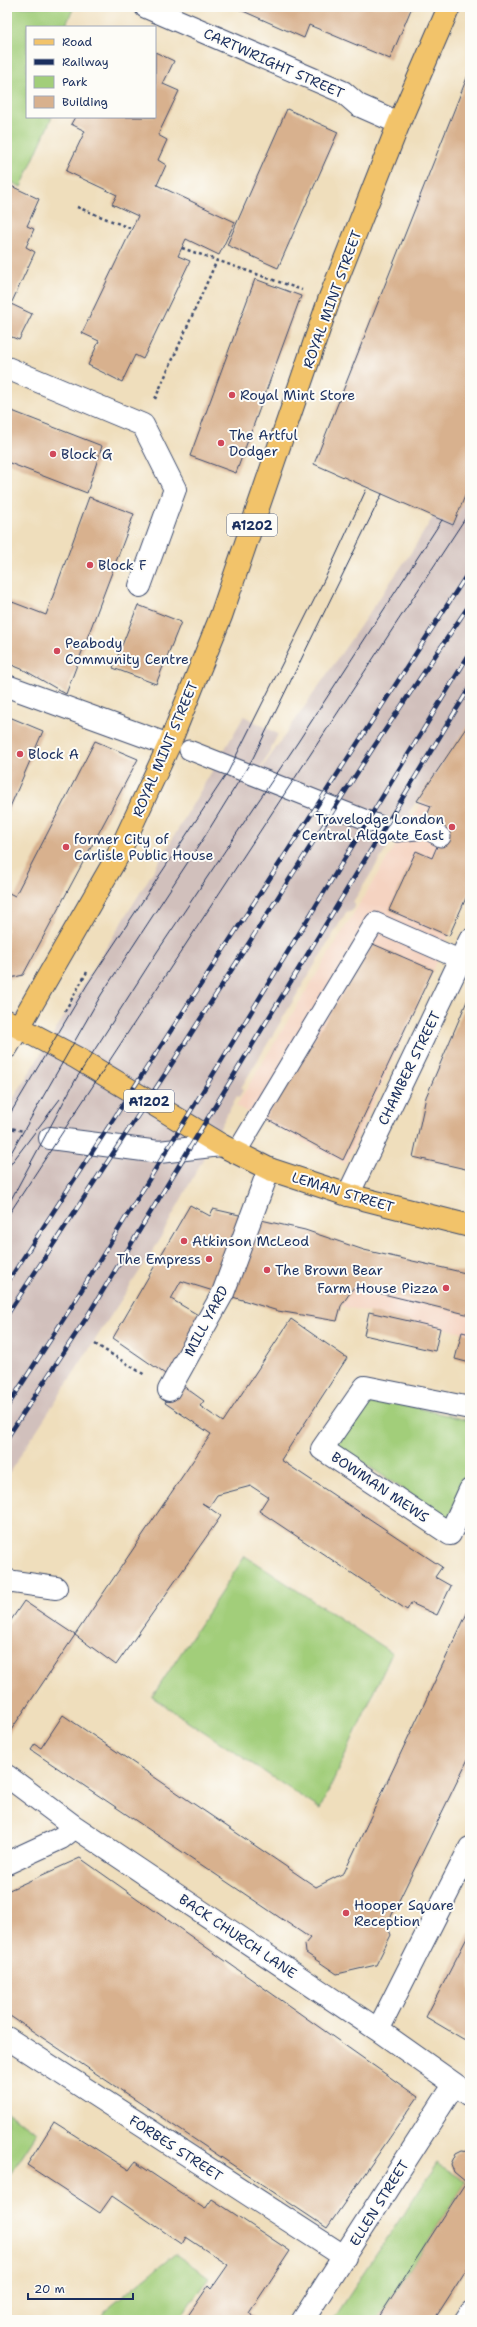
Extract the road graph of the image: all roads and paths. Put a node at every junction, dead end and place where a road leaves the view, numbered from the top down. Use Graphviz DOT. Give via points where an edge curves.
graph roads {
  1 [pos="146,7"];
  2 [pos="449,7"];
  3 [pos="399,123"];
  4 [pos="77,207"];
  5 [pos="132,229"];
  6 [pos="182,248"];
  7 [pos="217,260"];
  8 [pos="329,300"];
  9 [pos="7,368"];
  10 [pos="143,425"];
  11 [pos="140,586"];
  12 [pos="7,686"];
  13 [pos="179,747"];
  14 [pos="441,837"];
  15 [pos="470,940"];
  16 [pos="461,960"];
  17 [pos="13,1024"];
  18 [pos="7,1047"];
  19 [pos="50,1138"];
  20 [pos="228,1149"];
  21 [pos="269,1169"];
  22 [pos="348,1195"];
  23 [pos="470,1226"];
  24 [pos="95,1344"];
  25 [pos="169,1390"];
  26 [pos="470,1408"];
  27 [pos="470,1490"];
  28 [pos="7,1581"];
  29 [pos="56,1588"];
  30 [pos="7,1776"];
  31 [pos="75,1827"];
  32 [pos="470,1848"];
  33 [pos="7,1863"];
  34 [pos="378,2030"];
  35 [pos="7,2038"];
  36 [pos="462,2090"];
  37 [pos="344,2258"];
  38 [pos="470,2311"];
  39 [pos="303,2320"];
  40 [pos="464,2320"];
  1 -- 3 [label="street, CARTWRIGHT STREET" via="343,92 358,105"];
  2 -- 3 [label="main road, ROYAL MINT STREET / A1202"];
  3 -- 8 [label="main road, ROYAL MINT STREET / A1202"];
  4 -- 5 [label="path"];
  6 -- 7 [label="path"];
  7 -- 8 [label="path"];
  7 -- 10 [label="path"];
  8 -- 13 [label="main road, ROYAL MINT STREET / A1202"];
  9 -- 10 [label="street"];
  10 -- 11 [label="street" via="175,489"];
  12 -- 13 [label="street"];
  13 -- 14 [label="lane" via="397,832 426,829"];
  13 -- 17 [label="main road, ROYAL MINT STREET / A1202" via="117,857"];
  15 -- 16 [label="street, CHAMBER STREET"];
  16 -- 20 [label="lane" via="375,922"];
  16 -- 22 [label="street, CHAMBER STREET"];
  17 -- 18 [label="main road"];
  17 -- 20 [label="main road, LEMAN STREET / A1202" via="77,1058"];
  19 -- 20 [label="street" via="159,1152"];
  20 -- 21 [label="main road, LEMAN STREET / A1202"];
  21 -- 22 [label="main road, LEMAN STREET / A1202"];
  21 -- 25 [label="street, MILL YARD" via="223,1292"];
  22 -- 23 [label="main road, LEMAN STREET / A1202"];
  24 -- 25 [label="path"];
  26 -- 27 [label="street, BOWMAN MEWS" via="365,1387 322,1449 450,1534"];
  28 -- 29 [label="street"];
  30 -- 31 [label="street, BACK CHURCH LANE"];
  31 -- 33 [label="street" via="60,1838"];
  31 -- 34 [label="street, BACK CHURCH LANE"];
  32 -- 34 [label="street"];
  34 -- 36 [label="street, BACK CHURCH LANE"];
  35 -- 37 [label="street, FORBES STREET"];
  36 -- 37 [label="street, ELLEN STREET"];
  37 -- 39 [label="street, ELLEN STREET"];
  38 -- 40 [label="lane"];
}
